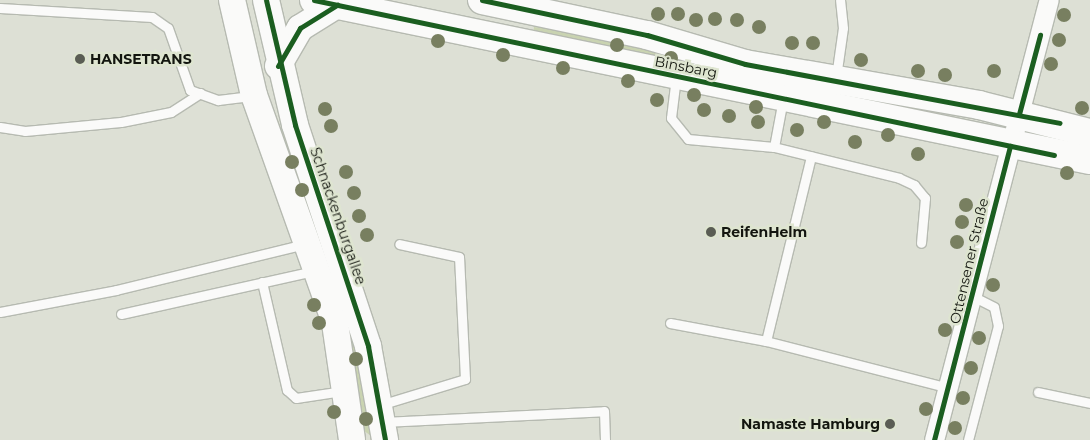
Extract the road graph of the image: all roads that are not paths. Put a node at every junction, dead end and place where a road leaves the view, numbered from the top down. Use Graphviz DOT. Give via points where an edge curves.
graph roads {
  1 [pos="232,0"];
  2 [pos="266,0"];
  3 [pos="482,0"];
  4 [pos="840,0"];
  5 [pos="1049,0"];
  6 [pos="325,2"];
  7 [pos="0,8"];
  8 [pos="278,66"];
  9 [pos="676,77"];
  10 [pos="835,82"];
  11 [pos="200,94"];
  12 [pos="254,95"];
  13 [pos="783,98"];
  14 [pos="809,104"];
  15 [pos="1019,114"];
  16 [pos="0,127"];
  17 [pos="1090,133"];
  18 [pos="1010,146"];
  19 [pos="774,148"];
  20 [pos="811,156"];
  21 [pos="1090,160"];
  22 [pos="309,242"];
  23 [pos="921,243"];
  24 [pos="398,244"];
  25 [pos="318,270"];
  26 [pos="262,282"];
  27 [pos="972,296"];
  28 [pos="0,312"];
  29 [pos="122,314"];
  30 [pos="670,323"];
  31 [pos="766,341"];
  32 [pos="950,388"];
  33 [pos="347,390"];
  34 [pos="1038,392"];
  35 [pos="1090,403"];
  36 [pos="382,422"];
  37 [pos="352,440"];
  38 [pos="605,440"];
  39 [pos="934,440"];
  40 [pos="968,440"];
  1 -- 12 [label="main road"];
  2 -- 8 [label="main road, Schnackenburgallee"];
  3 -- 10 [label="main road, Binsbarg"];
  4 -- 10 [label="lane" via="843,28"];
  5 -- 15 [label="street, Ottensener Straße"];
  6 -- 8 [label="main road" via="300,28"];
  6 -- 9 [label="main road, Binsbarg"];
  7 -- 11 [label="lane" via="152,17 168,28 190,90"];
  8 -- 36 [label="main road, Schnackenburgallee" via="352,290"];
  9 -- 13 [label="main road, Binsbarg"];
  9 -- 19 [label="lane" via="671,118 688,139"];
  10 -- 14 [label="lane"];
  10 -- 15 [label="main road, Binsbarg"];
  11 -- 12 [label="lane" via="218,100"];
  11 -- 16 [label="lane" via="171,112 121,122 25,131"];
  12 -- 22 [label="main road"];
  13 -- 14 [label="main road, Binsbarg"];
  13 -- 19 [label="lane"];
  14 -- 18 [label="main road, Binsbarg"];
  15 -- 17 [label="main road, Binsbarg"];
  15 -- 18 [label="street, Ottensener Straße"];
  18 -- 21 [label="main road, Binsbarg"];
  18 -- 27 [label="street, Ottensener Straße"];
  19 -- 20 [label="lane"];
  20 -- 23 [label="lane" via="914,185 925,198 927,212"];
  20 -- 31 [label="lane"];
  22 -- 25 [label="main road"];
  22 -- 28 [label="lane" via="116,290"];
  24 -- 36 [label="lane" via="459,257 465,379"];
  25 -- 26 [label="lane"];
  25 -- 33 [label="main road" via="335,323"];
  26 -- 29 [label="lane"];
  26 -- 33 [label="lane" via="287,390 296,398"];
  27 -- 32 [label="street, Ottensener Straße"];
  27 -- 40 [label="lane" via="994,307 998,326"];
  30 -- 31 [label="lane"];
  31 -- 32 [label="lane"];
  32 -- 39 [label="street, Ottensener Straße"];
  33 -- 37 [label="main road"];
  34 -- 35 [label="lane"];
  36 -- 38 [label="lane" via="604,412"];
}
